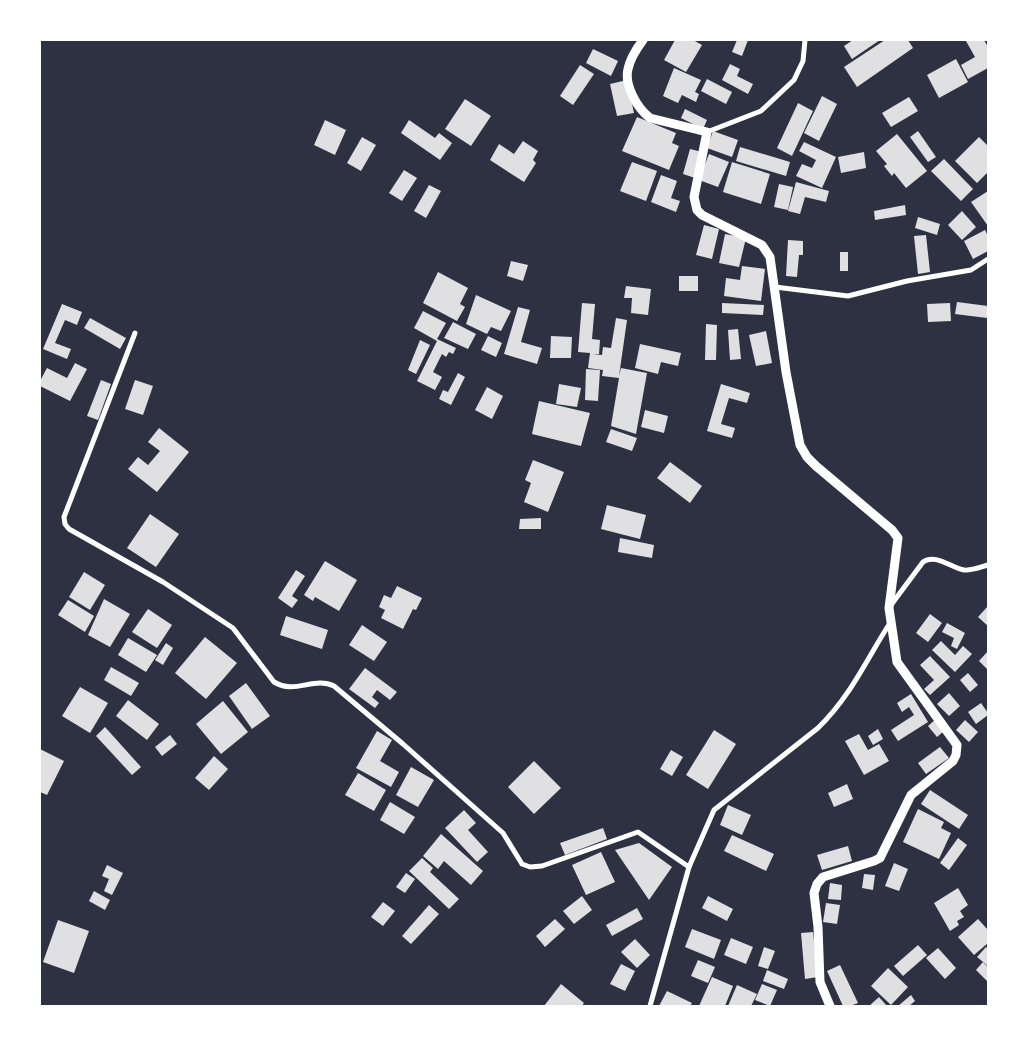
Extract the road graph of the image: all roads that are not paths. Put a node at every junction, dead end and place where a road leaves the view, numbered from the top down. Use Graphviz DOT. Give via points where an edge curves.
graph roads {
  1 [pos="642,40"];
  2 [pos="805,40"];
  3 [pos="707,132"];
  4 [pos="988,259"];
  5 [pos="775,286"];
  6 [pos="135,333"];
  7 [pos="988,565"];
  8 [pos="889,608"];
  9 [pos="891,622"];
  10 [pos="690,867"];
  11 [pos="650,1006"];
  12 [pos="830,1006"];
  1 -- 3 [label="street" via="627,70 631,91 643,112 650,118"];
  2 -- 3 [label="street" via="803,61 794,80 760,111"];
  3 -- 5 [label="street" via="694,197 697,210 762,246 770,257"];
  4 -- 5 [label="street" via="971,270 848,296"];
  5 -- 8 [label="street" via="800,445 816,466 898,538"];
  6 -- 10 [label="street" via="64,517 64,524 69,529 162,582 233,628 274,682 282,687 326,682 334,686 503,834 522,864 542,866 638,832"];
  7 -- 8 [label="street" via="966,571 927,559"];
  8 -- 9 [label="street"];
  9 -- 10 [label="street" via="854,686 834,712 714,810"];
  9 -- 12 [label="street" via="897,662 957,746 956,755 953,762 911,795 880,858 823,877 816,884 820,982"];
  10 -- 11 [label="street"];
}
